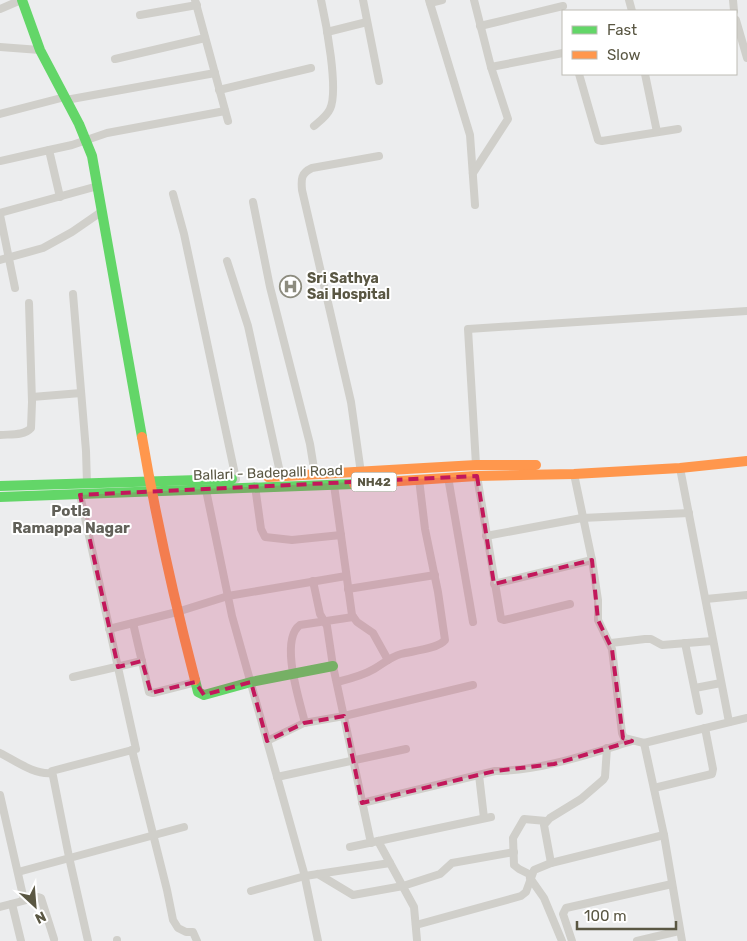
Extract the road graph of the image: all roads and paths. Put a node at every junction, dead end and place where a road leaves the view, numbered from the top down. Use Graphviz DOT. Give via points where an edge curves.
graph roads {
  1 [pos="22,0"];
  2 [pos="321,0"];
  3 [pos="363,0"];
  4 [pos="442,0"];
  5 [pos="474,0"];
  6 [pos="430,2"];
  7 [pos="196,3"];
  8 [pos="563,6"];
  9 [pos="0,9"];
  10 [pos="140,15"];
  11 [pos="367,22"];
  12 [pos="737,23"];
  13 [pos="480,26"];
  14 [pos="327,32"];
  15 [pos="206,38"];
  16 [pos="0,47"];
  17 [pos="40,50"];
  18 [pos="562,53"];
  19 [pos="115,58"];
  20 [pos="747,58"];
  21 [pos="491,67"];
  22 [pos="311,68"];
  23 [pos="215,74"];
  24 [pos="579,75"];
  25 [pos="645,75"];
  26 [pos="379,81"];
  27 [pos="219,90"];
  28 [pos="66,98"];
  29 [pos="225,111"];
  30 [pos="0,114"];
  31 [pos="228,121"];
  32 [pos="314,126"];
  33 [pos="678,129"];
  34 [pos="657,132"];
  35 [pos="84,140"];
  36 [pos="49,150"];
  37 [pos="379,156"];
  38 [pos="0,161"];
  39 [pos="473,173"];
  40 [pos="98,186"];
  41 [pos="173,194"];
  42 [pos="60,197"];
  43 [pos="253,202"];
  44 [pos="475,205"];
  45 [pos="101,212"];
  46 [pos="0,214"];
  47 [pos="9,257"];
  48 [pos="0,260"];
  49 [pos="226,261"];
  50 [pos="15,288"];
  51 [pos="73,294"];
  52 [pos="28,303"];
  53 [pos="747,311"];
  54 [pos="81,393"];
  55 [pos="32,397"];
  56 [pos="0,435"];
  57 [pos="747,455"];
  58 [pos="747,461"];
  59 [pos="680,468"];
  60 [pos="477,470"];
  61 [pos="361,473"];
  62 [pos="574,474"];
  63 [pos="315,475"];
  64 [pos="281,476"];
  65 [pos="448,477"];
  66 [pos="236,479"];
  67 [pos="419,479"];
  68 [pos="87,484"];
  69 [pos="334,485"];
  70 [pos="0,486"];
  71 [pos="150,486"];
  72 [pos="255,486"];
  73 [pos="206,490"];
  74 [pos="80,495"];
  75 [pos="0,497"];
  76 [pos="689,513"];
  77 [pos="582,518"];
  78 [pos="341,535"];
  79 [pos="486,536"];
  80 [pos="592,560"];
  81 [pos="434,575"];
  82 [pos="346,576"];
  83 [pos="313,581"];
  84 [pos="494,584"];
  85 [pos="348,589"];
  86 [pos="747,595"];
  87 [pos="228,596"];
  88 [pos="706,599"];
  89 [pos="570,604"];
  90 [pos="177,612"];
  91 [pos="353,617"];
  92 [pos="325,621"];
  93 [pos="473,622"];
  94 [pos="133,623"];
  95 [pos="109,629"];
  96 [pos="712,641"];
  97 [pos="611,643"];
  98 [pos="685,643"];
  99 [pos="388,660"];
  100 [pos="142,661"];
  101 [pos="333,666"];
  102 [pos="118,667"];
  103 [pos="293,674"];
  104 [pos="73,677"];
  105 [pos="196,682"];
  106 [pos="251,682"];
  107 [pos="337,682"];
  108 [pos="721,684"];
  109 [pos="473,685"];
  110 [pos="694,688"];
  111 [pos="699,711"];
  112 [pos="344,716"];
  113 [pos="747,718"];
  114 [pos="729,722"];
  115 [pos="305,723"];
  116 [pos="705,728"];
  117 [pos="267,741"];
  118 [pos="632,741"];
  119 [pos="644,743"];
  120 [pos="608,748"];
  121 [pos="406,749"];
  122 [pos="132,750"];
  123 [pos="0,752"];
  124 [pos="352,760"];
  125 [pos="52,773"];
  126 [pos="479,775"];
  127 [pos="277,777"];
  128 [pos="654,788"];
  129 [pos="0,795"];
  130 [pos="362,803"];
  131 [pos="546,821"];
  132 [pos="184,827"];
  133 [pos="664,834"];
  134 [pos="153,835"];
  135 [pos="374,842"];
  136 [pos="350,847"];
  137 [pos="514,852"];
  138 [pos="69,857"];
  139 [pos="390,864"];
  140 [pos="551,864"];
  141 [pos="18,872"];
  142 [pos="318,874"];
  143 [pos="305,876"];
  144 [pos="530,877"];
  145 [pos="672,884"];
  146 [pos="403,886"];
  147 [pos="251,891"];
  148 [pos="24,900"];
  149 [pos="12,904"];
  150 [pos="0,907"];
  151 [pos="416,925"];
  152 [pos="679,931"];
  153 [pos="54,939"];
  154 [pos="417,940"];
  155 [pos="21,941"];
  156 [pos="88,941"];
  157 [pos="197,941"];
  158 [pos="318,941"];
  159 [pos="562,941"];
  160 [pos="572,941"];
  161 [pos="637,941"];
  162 [pos="682,941"];
  1 -- 9 [label="street"];
  1 -- 17 [label="main road"];
  2 -- 14 [label="street"];
  3 -- 11 [label="street"];
  4 -- 6 [label="street"];
  5 -- 13 [label="street"];
  6 -- 39 [label="street" via="470,135"];
  7 -- 10 [label="street"];
  7 -- 15 [label="street"];
  8 -- 13 [label="street"];
  11 -- 14 [label="street"];
  11 -- 26 [label="street"];
  12 -- 20 [label="street"];
  13 -- 21 [label="street"];
  14 -- 32 [label="street" via="333,100 328,113"];
  15 -- 19 [label="street"];
  15 -- 23 [label="street"];
  16 -- 17 [label="street"];
  17 -- 28 [label="main road"];
  18 -- 21 [label="street"];
  21 -- 39 [label="street" via="508,119"];
  22 -- 27 [label="street"];
  23 -- 27 [label="street"];
  23 -- 28 [label="street"];
  24 -- 34 [label="street" via="598,140"];
  25 -- 34 [label="street"];
  27 -- 29 [label="street"];
  28 -- 30 [label="street"];
  28 -- 35 [label="main road"];
  29 -- 31 [label="street"];
  29 -- 35 [label="street"];
  33 -- 34 [label="street"];
  35 -- 36 [label="street"];
  35 -- 40 [label="main road" via="92,156"];
  36 -- 38 [label="street"];
  36 -- 42 [label="street"];
  37 -- 61 [label="street" via="312,168 301,177 351,402"];
  39 -- 44 [label="street"];
  40 -- 42 [label="street"];
  40 -- 45 [label="main road"];
  41 -- 66 [label="street"];
  42 -- 46 [label="street"];
  43 -- 63 [label="street"];
  45 -- 47 [label="street" via="43,248"];
  45 -- 71 [label="main road"];
  46 -- 47 [label="street"];
  47 -- 48 [label="street"];
  47 -- 50 [label="street"];
  49 -- 64 [label="street" via="248,326"];
  51 -- 54 [label="street"];
  52 -- 55 [label="street"];
  53 -- 60 [label="street" via="468,329"];
  54 -- 55 [label="street"];
  54 -- 68 [label="street"];
  55 -- 56 [label="street" via="30,430 23,434"];
  57 -- 60 [label="main road, Ballari - Badepalli Road / NH42"];
  58 -- 59 [label="main road, Ballari - Badepalli Road / NH42"];
  59 -- 62 [label="main road, Ballari - Badepalli Road / NH42"];
  59 -- 76 [label="street"];
  60 -- 61 [label="main road, Ballari - Badepalli Road / NH42"];
  60 -- 62 [label="main road, Ballari - Badepalli Road / NH42"];
  60 -- 65 [label="main road, Ballari - Badepalli Road / NH42"];
  60 -- 79 [label="street"];
  61 -- 63 [label="main road, Ballari - Badepalli Road / NH42"];
  62 -- 77 [label="street"];
  63 -- 64 [label="main road, Ballari - Badepalli Road / NH42"];
  64 -- 66 [label="main road, Ballari - Badepalli Road / NH42"];
  65 -- 67 [label="main road, Ballari - Badepalli Road / NH42"];
  65 -- 93 [label="street"];
  66 -- 71 [label="main road, Ballari - Badepalli Road / NH42"];
  67 -- 69 [label="main road, Ballari - Badepalli Road / NH42"];
  67 -- 81 [label="street"];
  68 -- 70 [label="main road, Ballari - Badepalli Road / NH42"];
  68 -- 71 [label="main road, Ballari - Badepalli Road / NH42"];
  69 -- 72 [label="main road, Ballari - Badepalli Road / NH42"];
  69 -- 78 [label="street"];
  71 -- 73 [label="main road, Ballari - Badepalli Road / NH42"];
  71 -- 74 [label="main road, Ballari - Badepalli Road / NH42"];
  71 -- 90 [label="main road"];
  72 -- 73 [label="main road, Ballari - Badepalli Road / NH42"];
  72 -- 78 [label="street" via="265,537 292,540"];
  73 -- 87 [label="street"];
  74 -- 75 [label="main road, Ballari - Badepalli Road / NH42"];
  74 -- 95 [label="street"];
  76 -- 77 [label="street"];
  76 -- 88 [label="street"];
  77 -- 79 [label="street"];
  77 -- 80 [label="street"];
  78 -- 82 [label="street"];
  79 -- 84 [label="street"];
  80 -- 84 [label="street"];
  80 -- 97 [label="street" via="598,620"];
  81 -- 85 [label="street"];
  81 -- 99 [label="street" via="444,642"];
  82 -- 83 [label="street"];
  82 -- 85 [label="street"];
  83 -- 87 [label="street"];
  83 -- 92 [label="street" via="320,614"];
  84 -- 89 [label="street" via="502,620"];
  85 -- 91 [label="street"];
  86 -- 88 [label="street"];
  87 -- 90 [label="street"];
  87 -- 106 [label="street"];
  88 -- 96 [label="street"];
  90 -- 94 [label="street"];
  90 -- 105 [label="main road"];
  91 -- 92 [label="street"];
  91 -- 99 [label="street" via="373,633"];
  92 -- 101 [label="street"];
  92 -- 103 [label="street" via="297,627 291,646"];
  94 -- 95 [label="street"];
  94 -- 100 [label="street"];
  95 -- 102 [label="street"];
  96 -- 98 [label="street"];
  96 -- 108 [label="street"];
  97 -- 98 [label="street" via="648,639 662,645"];
  97 -- 118 [label="street" via="622,733 624,738"];
  98 -- 110 [label="street"];
  99 -- 107 [label="street" via="359,676"];
  100 -- 102 [label="street"];
  100 -- 105 [label="street" via="149,692"];
  101 -- 103 [label="main road"];
  101 -- 107 [label="street"];
  102 -- 104 [label="street"];
  102 -- 122 [label="street" via="136,749"];
  103 -- 106 [label="main road"];
  103 -- 115 [label="street"];
  105 -- 106 [label="main road" via="198,692 204,695"];
  106 -- 117 [label="street"];
  107 -- 112 [label="street"];
  108 -- 110 [label="street"];
  108 -- 114 [label="street"];
  109 -- 112 [label="street"];
  110 -- 111 [label="street"];
  112 -- 115 [label="street"];
  112 -- 124 [label="street"];
  113 -- 114 [label="street"];
  114 -- 116 [label="street"];
  115 -- 117 [label="street"];
  116 -- 119 [label="street"];
  116 -- 128 [label="street" via="712,774"];
  117 -- 127 [label="street"];
  118 -- 119 [label="street"];
  118 -- 120 [label="street"];
  119 -- 128 [label="street"];
  120 -- 126 [label="street" via="554,764"];
  120 -- 131 [label="street" via="603,780 581,799"];
  121 -- 124 [label="street"];
  122 -- 125 [label="street"];
  122 -- 134 [label="street"];
  123 -- 125 [label="street" via="35,771"];
  124 -- 127 [label="street"];
  124 -- 130 [label="street"];
  125 -- 138 [label="street"];
  126 -- 130 [label="street"];
  126 -- 135 [label="street" via="487,818"];
  127 -- 143 [label="street"];
  128 -- 133 [label="street"];
  129 -- 141 [label="street"];
  130 -- 135 [label="street"];
  131 -- 137 [label="street" via="522,820 513,836"];
  131 -- 140 [label="street" via="544,828"];
  132 -- 134 [label="street"];
  133 -- 140 [label="street"];
  133 -- 145 [label="street"];
  134 -- 138 [label="street"];
  134 -- 157 [label="street" via="173,920 182,931 193,932"];
  135 -- 136 [label="street"];
  135 -- 139 [label="street"];
  137 -- 144 [label="street" via="516,867"];
  137 -- 146 [label="street" via="452,864 440,874"];
  138 -- 141 [label="street"];
  138 -- 156 [label="street"];
  139 -- 142 [label="street"];
  139 -- 146 [label="street"];
  140 -- 144 [label="street" via="534,870"];
  141 -- 148 [label="street"];
  142 -- 143 [label="street"];
  142 -- 146 [label="street" via="352,895"];
  143 -- 147 [label="street"];
  143 -- 158 [label="street"];
  144 -- 151 [label="street" via="526,892 521,896"];
  144 -- 159 [label="street" via="544,898"];
  145 -- 152 [label="street"];
  145 -- 160 [label="street" via="566,908 563,914"];
  146 -- 151 [label="street" via="414,907"];
  148 -- 149 [label="street"];
  148 -- 153 [label="street" via="42,899"];
  149 -- 150 [label="street"];
  149 -- 155 [label="street"];
  151 -- 154 [label="street"];
  152 -- 161 [label="street"];
  152 -- 162 [label="street"];
}
